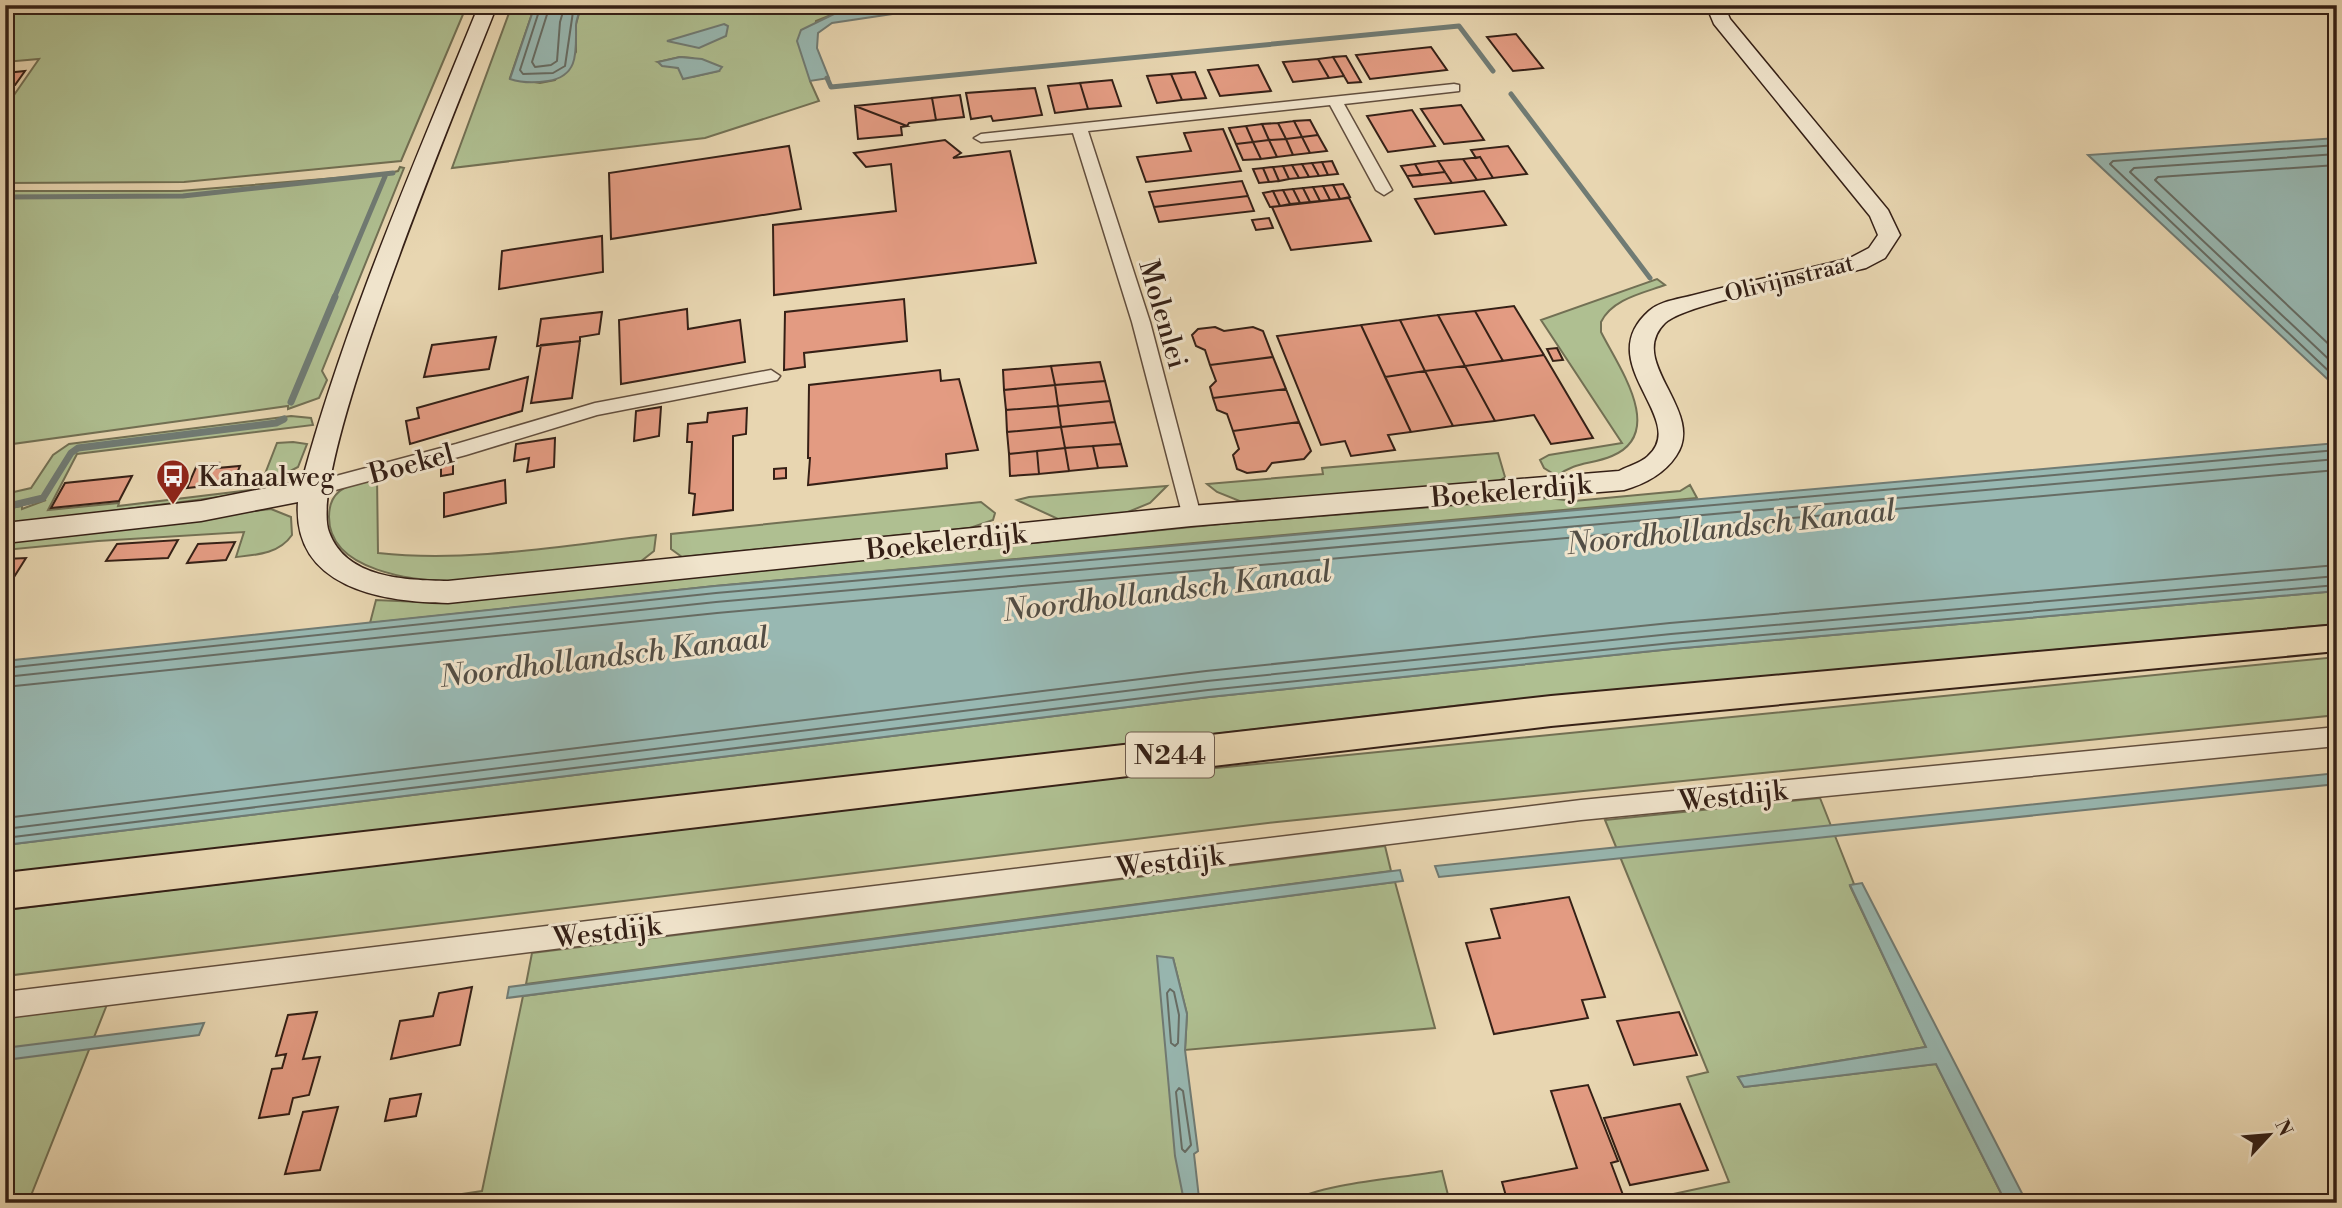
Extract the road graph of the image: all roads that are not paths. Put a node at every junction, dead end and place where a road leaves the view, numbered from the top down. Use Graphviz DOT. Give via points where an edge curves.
graph roads {
  1 [pos="488,5"];
  2 [pos="1715,5"];
  3 [pos="1454,88"];
  4 [pos="1335,101"];
  5 [pos="1079,128"];
  6 [pos="981,138"];
  7 [pos="1384,190"];
  8 [pos="771,376"];
  9 [pos="1644,473"];
  10 [pos="313,489"];
  11 [pos="1191,516"];
  12 [pos="5,533"];
  13 [pos="2337,638"];
  14 [pos="2337,736"];
  15 [pos="5,891"];
  16 [pos="5,1005"];
  1 -- 10 [label="street" via="341,383"];
  2 -- 9 [label="street, Olivijnstraat" via="1721,20 1880,215 1889,235 1884,248 1858,263 1735,291 1656,317 1638,345 1673,433 1665,459"];
  3 -- 4 [label="street"];
  4 -- 5 [label="street"];
  4 -- 7 [label="street"];
  5 -- 6 [label="street"];
  5 -- 11 [label="street, Molenlei" via="1141,322"];
  8 -- 10 [label="street, Boekel" via="595,409"];
  9 -- 11 [label="street, Boekelerdijk" via="1624,480"];
  10 -- 11 [label="street, Boekelerdijk" via="314,532 330,560 379,586 424,592"];
  10 -- 12 [label="street, Boekel" via="201,511"];
  13 -- 15 [label="main road, N244" via="1552,711"];
  14 -- 16 [label="street, Westdijk" via="1581,810"];
}
